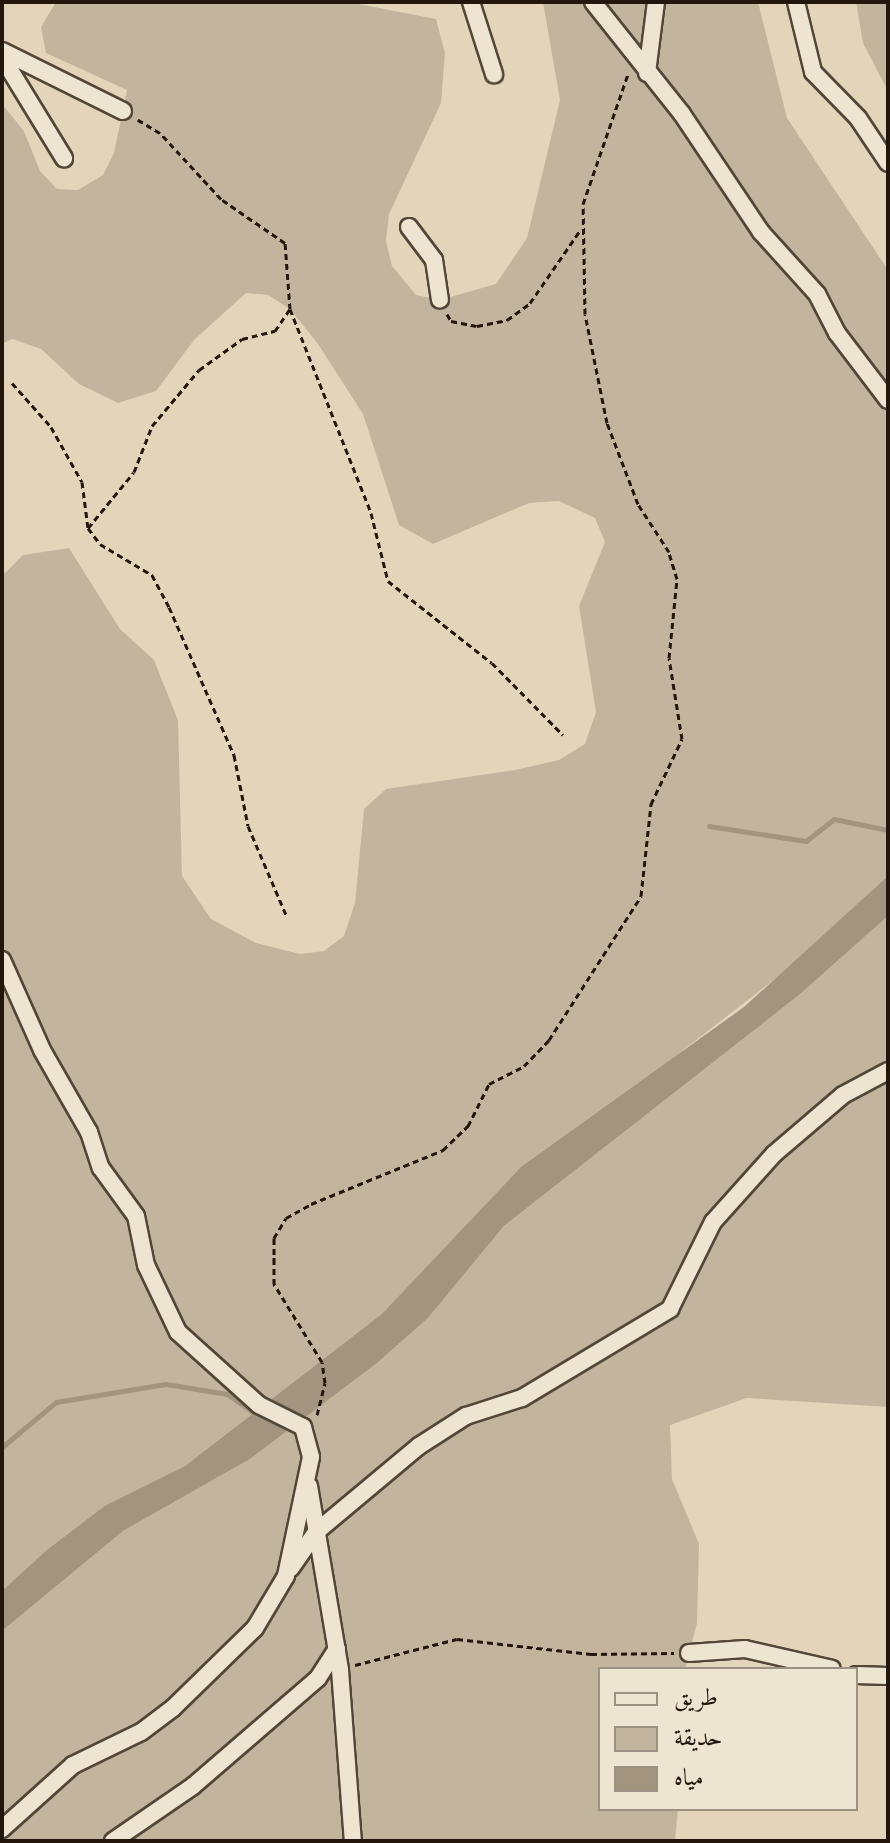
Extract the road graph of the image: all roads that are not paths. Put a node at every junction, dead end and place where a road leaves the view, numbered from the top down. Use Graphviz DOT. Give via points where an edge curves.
graph roads {
  1 [pos="471,2"];
  2 [pos="593,2"];
  3 [pos="656,2"];
  4 [pos="796,2"];
  5 [pos="2,51"];
  6 [pos="2,57"];
  7 [pos="647,73"];
  8 [pos="494,74"];
  9 [pos="123,111"];
  10 [pos="64,158"];
  11 [pos="888,163"];
  12 [pos="409,227"];
  13 [pos="440,300"];
  14 [pos="888,400"];
  15 [pos="2,960"];
  16 [pos="888,1071"];
  17 [pos="308,1475"];
  18 [pos="316,1532"];
  19 [pos="286,1576"];
  20 [pos="337,1649"];
  21 [pos="689,1653"];
  22 [pos="823,1667"];
  23 [pos="858,1675"];
  24 [pos="888,1676"];
  25 [pos="2,1829"];
  26 [pos="113,1841"];
  27 [pos="353,1841"];
  1 -- 8 [label="street"];
  2 -- 7 [label="street"];
  3 -- 7 [label="street"];
  4 -- 11 [label="street" via="813,72 849,106"];
  5 -- 9 [label="street"];
  6 -- 10 [label="street"];
  7 -- 14 [label="street" via="761,232 817,294 837,333"];
  12 -- 13 [label="street" via="434,260"];
  15 -- 17 [label="street" via="42,1050 89,1132 101,1168 136,1216 146,1265 178,1332 259,1405 303,1427 311,1442"];
  16 -- 18 [label="street" via="843,1095 774,1154 713,1222 670,1309 522,1398 443,1431"];
  17 -- 18 [label="street"];
  17 -- 19 [label="street"];
  18 -- 19 [label="street"];
  18 -- 20 [label="street"];
  19 -- 25 [label="street" via="255,1628 173,1708 141,1732 73,1765"];
  20 -- 26 [label="street" via="318,1678 193,1786"];
  20 -- 27 [label="street"];
  21 -- 22 [label="street" via="745,1649"];
  23 -- 24 [label="street"];
}
